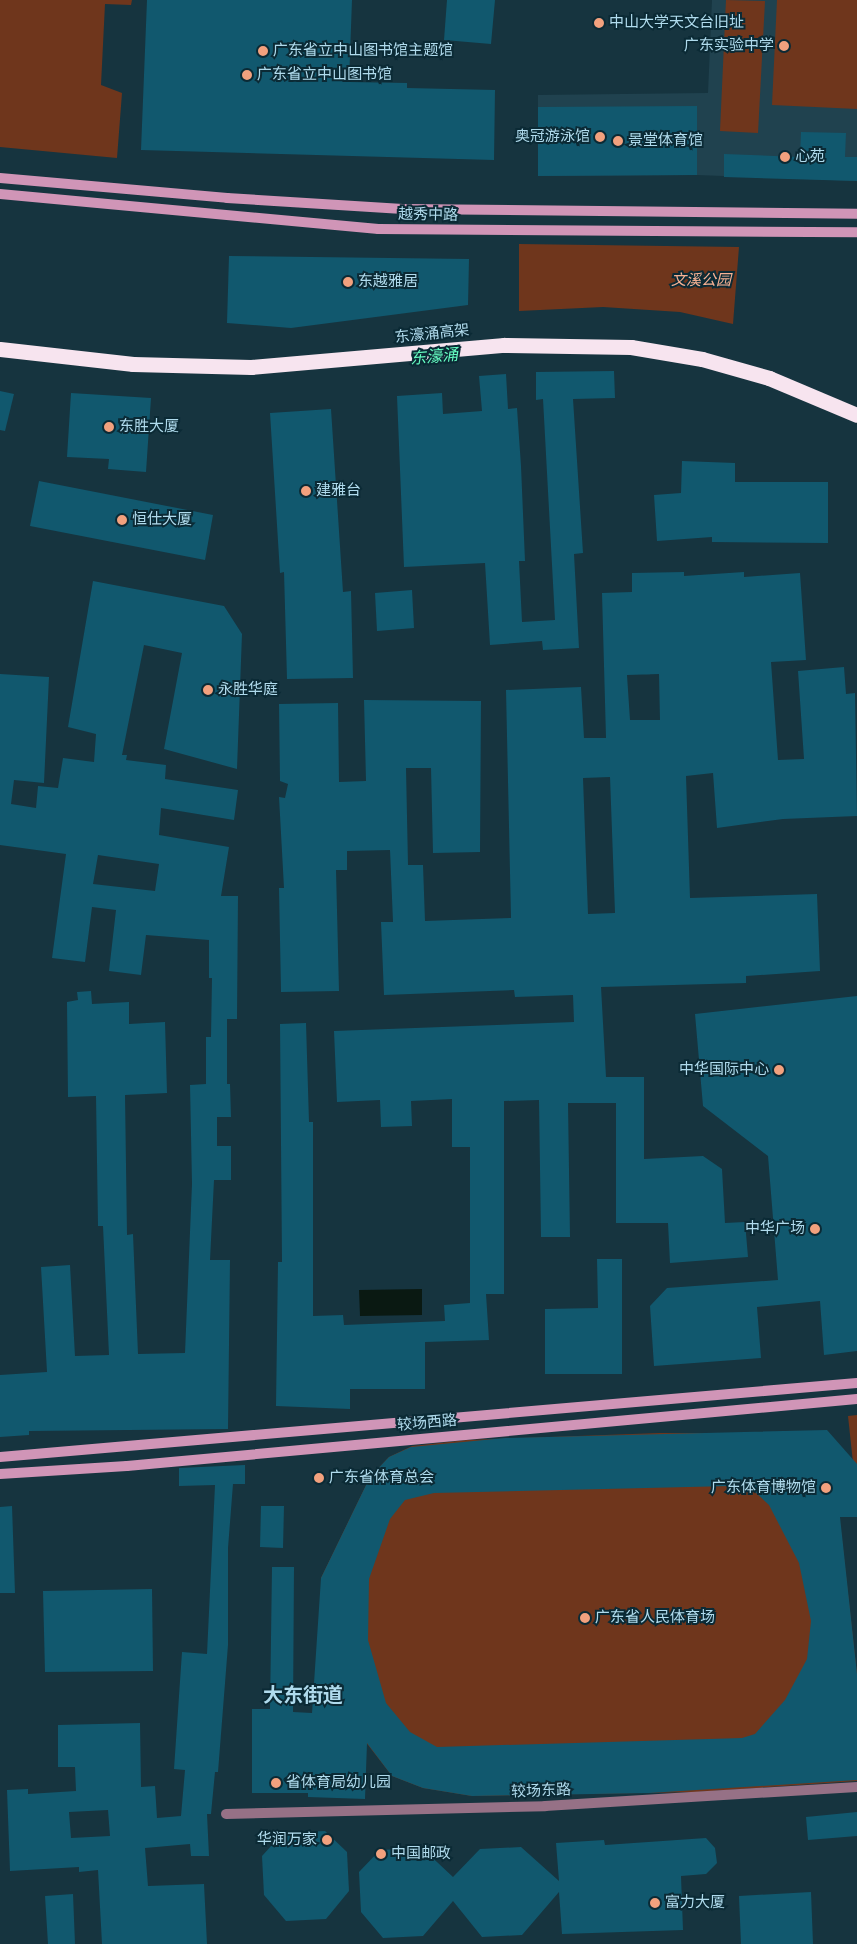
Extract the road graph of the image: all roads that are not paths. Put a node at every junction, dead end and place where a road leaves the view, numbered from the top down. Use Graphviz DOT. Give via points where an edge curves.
graph roads {
  1 [pos="0,178"];
  2 [pos="0,194"];
  3 [pos="857,214"];
  4 [pos="857,232"];
  5 [pos="0,348"];
  6 [pos="857,414"];
  7 [pos="857,1383"];
  8 [pos="857,1400"];
  9 [pos="0,1457"];
  10 [pos="0,1474"];
  11 [pos="857,1787"];
  12 [pos="226,1814"];
  1 -- 3 [label="street, 越秀中路" via="227,198 403,209"];
  2 -- 4 [label="street, 越秀中路" via="378,229"];
  5 -- 6 [label="highway, 东濠涌高架" via="90,359 230,366 290,365 520,342 601,342 688,354 750,370 806,388"];
  7 -- 9 [label="street, 较场西路"];
  8 -- 10 [label="street, 较场西路" via="136,1465"];
  11 -- 12 [label="street, 较场东路" via="545,1806"];
}
